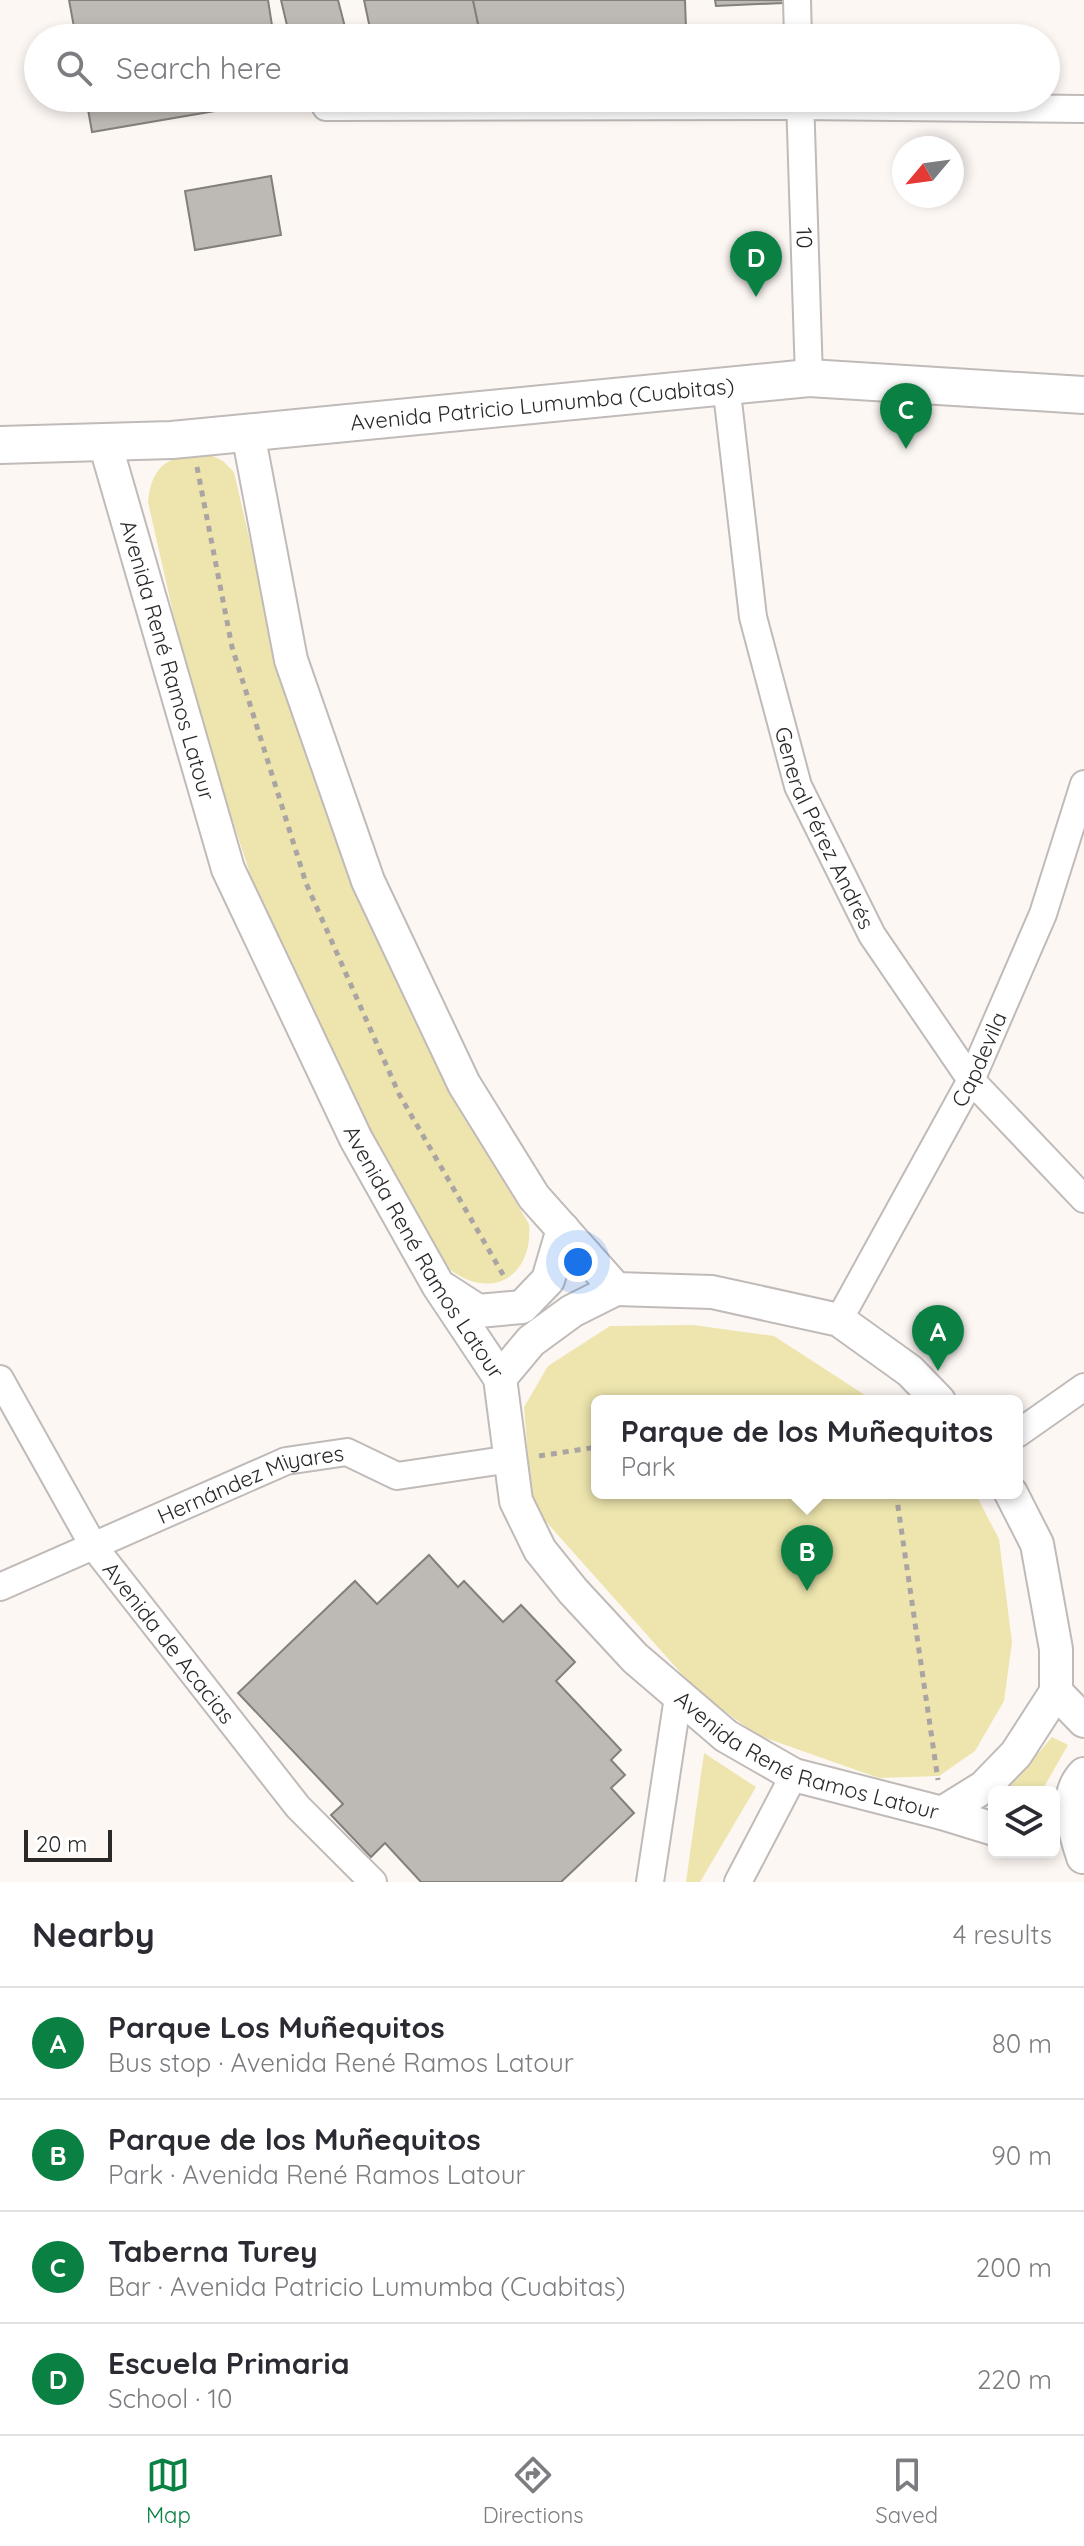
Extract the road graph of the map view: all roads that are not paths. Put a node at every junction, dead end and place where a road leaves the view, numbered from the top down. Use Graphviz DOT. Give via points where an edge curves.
graph roads {
  1 [pos="797,0"];
  2 [pos="798,24"];
  3 [pos="1060,108"];
  4 [pos="1084,109"];
  5 [pos="800,112"];
  6 [pos="809,378"];
  7 [pos="726,384"];
  8 [pos="1084,395"];
  9 [pos="248,433"];
  10 [pos="105,443"];
  11 [pos="0,445"];
  12 [pos="1084,784"];
  13 [pos="971,1080"];
  14 [pos="1084,1199"];
  15 [pos="563,1229"];
  16 [pos="438,1285"];
  17 [pos="616,1289"];
  18 [pos="839,1320"];
  19 [pos="500,1378"];
  20 [pos="0,1379"];
  21 [pos="1084,1387"];
  22 [pos="933,1395"];
  23 [pos="1023,1430"];
  24 [pos="511,1459"];
  25 [pos="1014,1499"];
  26 [pos="94,1547"];
  27 [pos="0,1587"];
  28 [pos="1056,1692"];
  29 [pos="678,1697"];
  30 [pos="1084,1721"];
  31 [pos="1084,1774"];
  32 [pos="794,1775"];
  33 [pos="942,1813"];
  34 [pos="988,1827"];
  35 [pos="1060,1850"];
  36 [pos="1084,1858"];
  37 [pos="373,1882"];
  38 [pos="650,1882"];
  39 [pos="738,1882"];
  1 -- 2 [label="street"];
  3 -- 4 [label="street"];
  5 -- 6 [label="street, 10"];
  6 -- 7 [label="main road, Avenida Patricio Lumumba (Cuabitas)"];
  6 -- 8 [label="main road, Avenida Patricio Lumumba (Cuabitas)"];
  7 -- 9 [label="main road, Avenida Patricio Lumumba (Cuabitas)"];
  7 -- 13 [label="street, General Pérez Andrés" via="753,617 798,786 872,935"];
  9 -- 10 [label="main road, Avenida Patricio Lumumba (Cuabitas)"];
  9 -- 15 [label="street" via="291,660 368,881 464,1084 534,1197"];
  10 -- 11 [label="main road, Avenida Patricio Lumumba (Cuabitas)"];
  10 -- 16 [label="street, Avenida René Ramos Latour" via="228,869 356,1139"];
  12 -- 13 [label="street, Capdevila" via="1043,914"];
  13 -- 14 [label="street, General Pérez Andrés"];
  13 -- 18 [label="street, Capdevila"];
  15 -- 16 [label="street" via="548,1280 522,1307 478,1311"];
  15 -- 17 [label="street"];
  16 -- 19 [label="street, Avenida René Ramos Latour"];
  17 -- 18 [label="street" via="712,1292"];
  17 -- 19 [label="street" via="572,1311 531,1341"];
  18 -- 22 [label="street" via="910,1371"];
  19 -- 24 [label="street, Avenida René Ramos Latour"];
  20 -- 26 [label="street, Avenida de Acacias"];
  21 -- 23 [label="street"];
  24 -- 26 [label="street, Hernández Miyares" via="397,1476 347,1452 286,1461"];
  24 -- 29 [label="street, Avenida René Ramos Latour" via="516,1501 540,1550 635,1658"];
  25 -- 28 [label="street" via="1037,1544 1056,1649"];
  26 -- 27 [label="street, Hernández Miyares"];
  26 -- 37 [label="street, Avenida de Acacias" via="298,1807"];
  28 -- 30 [label="street"];
  28 -- 33 [label="street" via="1016,1754 984,1787"];
  29 -- 32 [label="street, Avenida René Ramos Latour" via="726,1736"];
  29 -- 38 [label="street"];
  31 -- 36 [label="street" via="1076,1782 1071,1816"];
  32 -- 33 [label="street, Avenida René Ramos Latour"];
  32 -- 39 [label="street"];
  33 -- 34 [label="street, Avenida René Ramos Latour"];
  35 -- 36 [label="street"];
}
